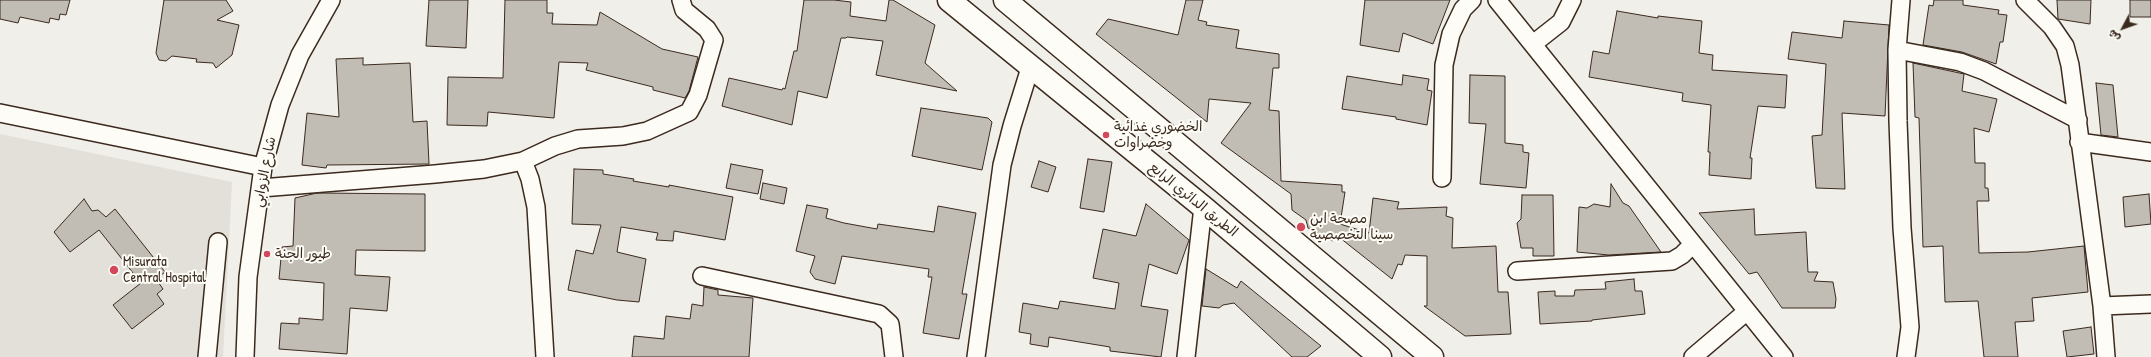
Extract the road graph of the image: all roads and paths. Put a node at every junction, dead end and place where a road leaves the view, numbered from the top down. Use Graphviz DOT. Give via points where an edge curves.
graph roads {
  1 [pos="331,0"];
  2 [pos="681,0"];
  3 [pos="949,0"];
  4 [pos="1005,0"];
  5 [pos="1472,0"];
  6 [pos="1497,0"];
  7 [pos="1572,0"];
  8 [pos="1901,0"];
  9 [pos="2025,0"];
  10 [pos="1024,7"];
  11 [pos="1533,44"];
  12 [pos="1897,50"];
  13 [pos="1030,68"];
  14 [pos="0,113"];
  15 [pos="2078,120"];
  16 [pos="2080,142"];
  17 [pos="2151,152"];
  18 [pos="523,161"];
  19 [pos="263,167"];
  20 [pos="1442,178"];
  21 [pos="261,188"];
  22 [pos="1203,207"];
  23 [pos="218,242"];
  24 [pos="1693,244"];
  25 [pos="1517,270"];
  26 [pos="702,276"];
  27 [pos="2151,304"];
  28 [pos="2102,306"];
  29 [pos="1746,312"];
  30 [pos="207,357"];
  31 [pos="245,357"];
  32 [pos="545,357"];
  33 [pos="894,357"];
  34 [pos="976,357"];
  35 [pos="1186,357"];
  36 [pos="1380,357"];
  37 [pos="1432,357"];
  38 [pos="1693,357"];
  39 [pos="1784,357"];
  40 [pos="1906,357"];
  41 [pos="2106,357"];
  1 -- 19 [label="street, شارع الزوابي" via="291,76 280,104"];
  2 -- 18 [label="street" via="684,10 707,29 714,40 698,95 689,112 647,131 578,140 555,146"];
  3 -- 13 [label="main road, الطريق الدائري الرابع"];
  4 -- 10 [label="main road"];
  5 -- 20 [label="street" via="1463,9 1451,34 1444,65"];
  6 -- 11 [label="street"];
  7 -- 11 [label="street" via="1561,22"];
  8 -- 12 [label="street"];
  9 -- 15 [label="street" via="2052,27 2065,46"];
  10 -- 37 [label="main road"];
  11 -- 24 [label="street"];
  12 -- 15 [label="street" via="1960,62 1984,71"];
  12 -- 40 [label="street" via="1902,228 1910,327"];
  13 -- 22 [label="main road, الطريق الدائري الرابع"];
  13 -- 34 [label="street" via="1002,165"];
  14 -- 19 [label="street"];
  15 -- 16 [label="street"];
  16 -- 17 [label="street"];
  16 -- 28 [label="street"];
  18 -- 21 [label="street" via="442,174"];
  18 -- 32 [label="street" via="530,179 537,214"];
  19 -- 21 [label="street, شارع الزوابي"];
  21 -- 31 [label="street, شارع الزوابي" via="248,277"];
  22 -- 35 [label="street"];
  22 -- 36 [label="main road, الطريق الدائري الرابع"];
  23 -- 30 [label="street"];
  24 -- 25 [label="street" via="1672,261"];
  24 -- 29 [label="street"];
  26 -- 33 [label="street" via="879,314 890,324"];
  27 -- 28 [label="street"];
  28 -- 41 [label="street"];
  29 -- 38 [label="street"];
  29 -- 39 [label="street"];
}
